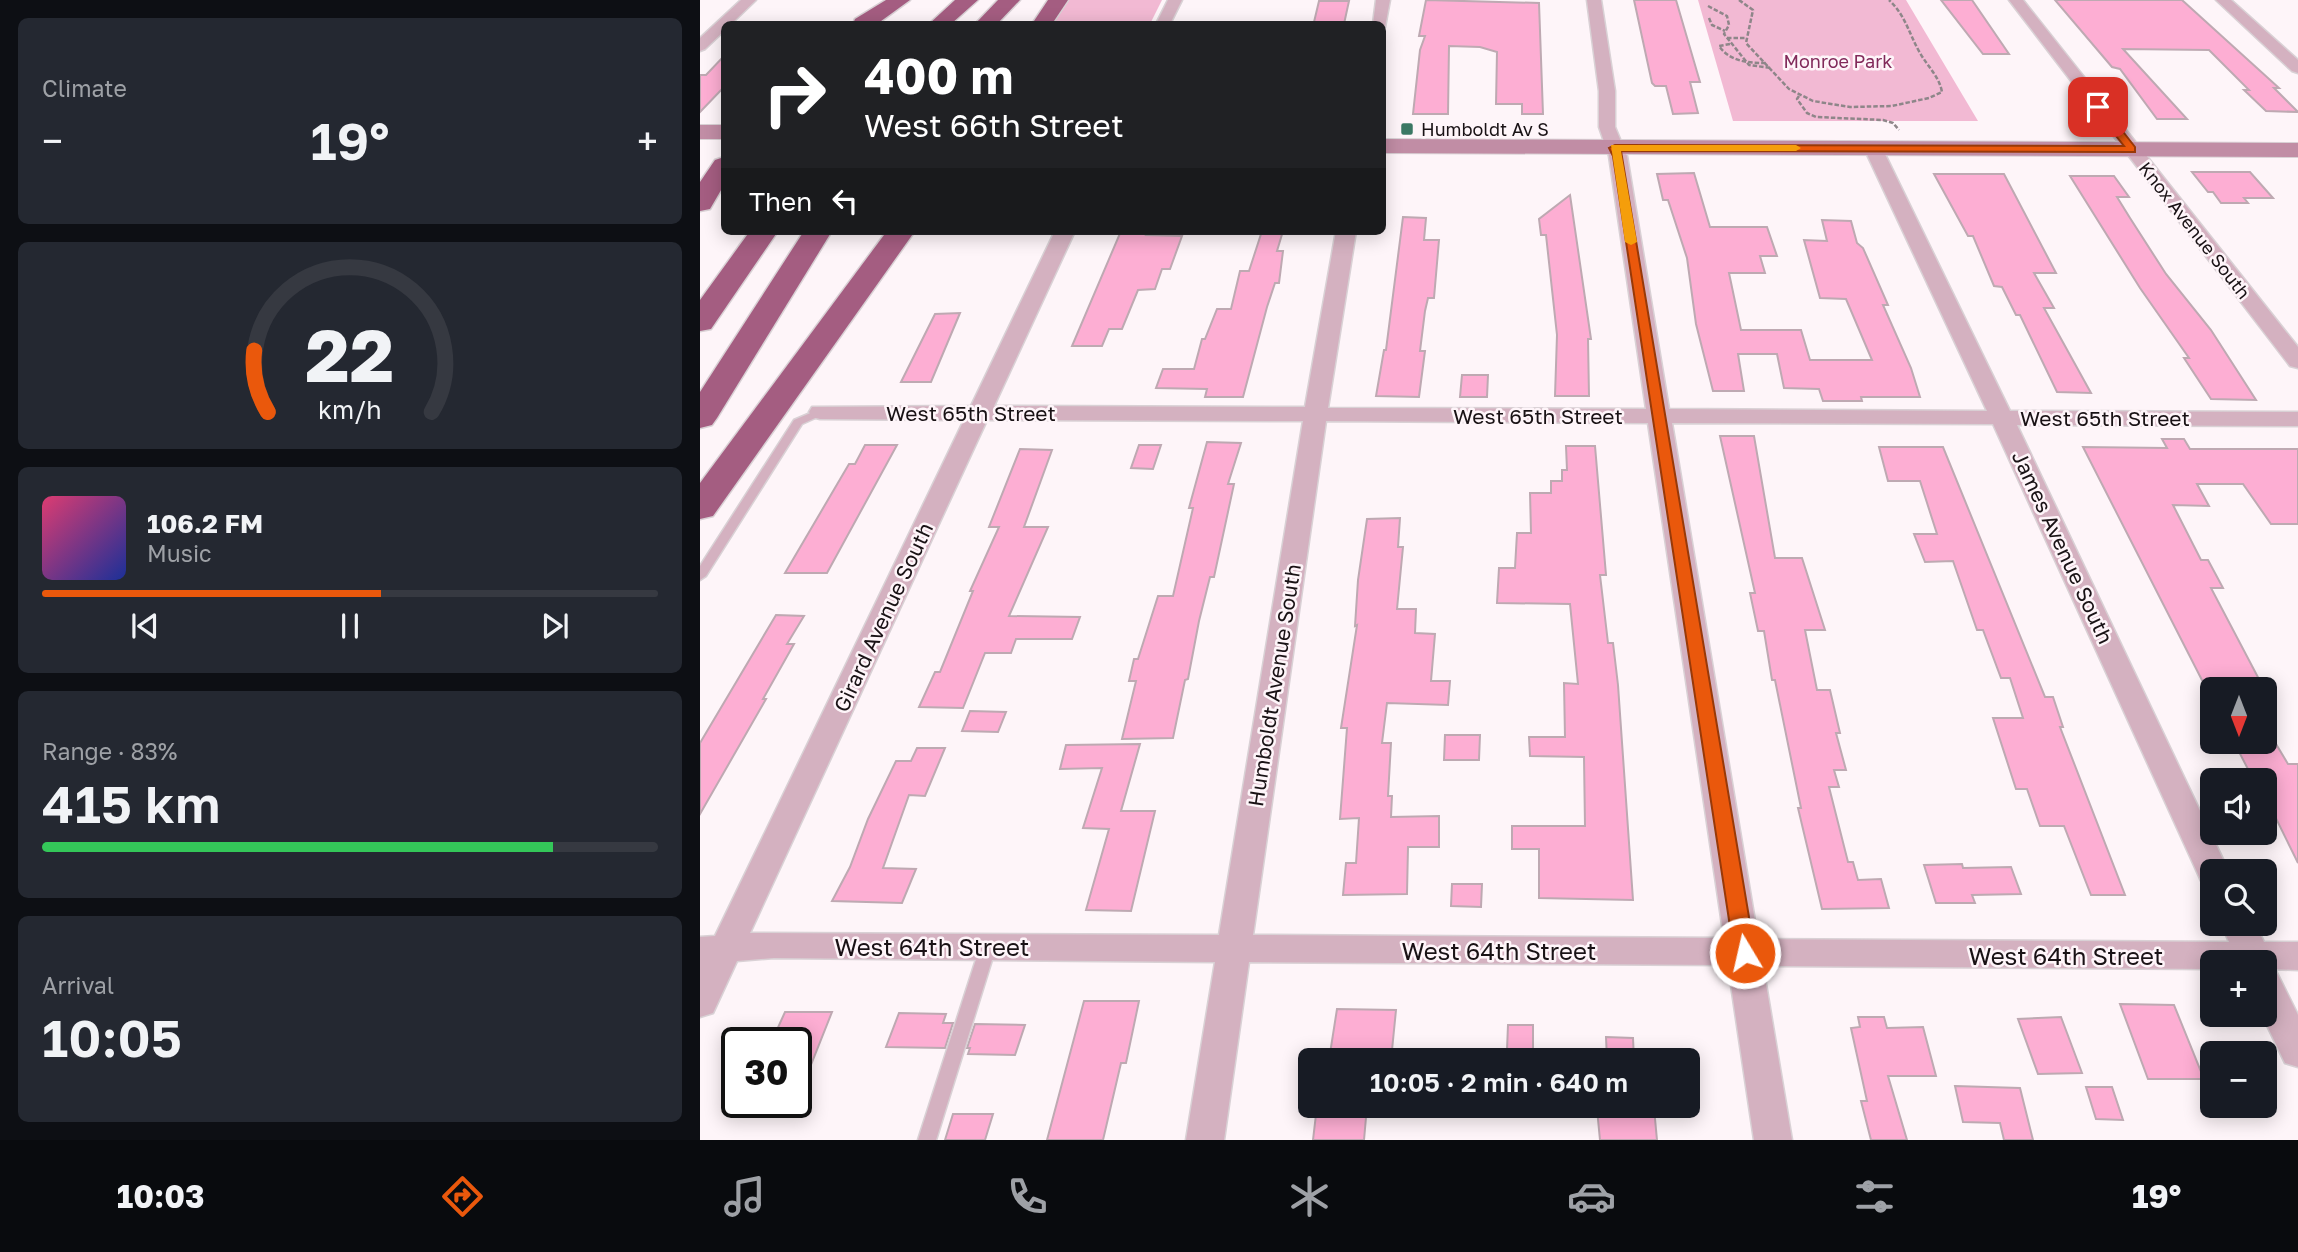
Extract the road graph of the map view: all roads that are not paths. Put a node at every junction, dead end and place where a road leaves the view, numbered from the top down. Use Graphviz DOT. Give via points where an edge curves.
graph roads {
  1 [pos="749,0"];
  2 [pos="900,0"];
  3 [pos="968,0"];
  4 [pos="1010,0"];
  5 [pos="1038,0"];
  6 [pos="1058,0"];
  7 [pos="1175,0"];
  8 [pos="1384,0"];
  9 [pos="1594,0"];
  10 [pos="2015,0"];
  11 [pos="2223,0"];
  12 [pos="727,21"];
  13 [pos="868,21"];
  14 [pos="943,21"];
  15 [pos="988,21"];
  16 [pos="1022,21"];
  17 [pos="1044,21"];
  18 [pos="1164,21"];
  19 [pos="1380,21"];
  20 [pos="721,27"];
  21 [pos="700,47"];
  22 [pos="2298,68"];
  23 [pos="700,132"];
  24 [pos="721,132"];
  25 [pos="1386,135"];
  26 [pos="2298,138"];
  27 [pos="1612,142"];
  28 [pos="2127,143"];
  29 [pos="1386,146"];
  30 [pos="700,148"];
  31 [pos="1873,148"];
  32 [pos="721,149"];
  33 [pos="2298,150"];
  34 [pos="721,170"];
  35 [pos="700,204"];
  36 [pos="745,235"];
  37 [pos="761,235"];
  38 [pos="815,235"];
  39 [pos="898,235"];
  40 [pos="1063,235"];
  41 [pos="1345,235"];
  42 [pos="700,284"];
  43 [pos="700,322"];
  44 [pos="2298,361"];
  45 [pos="820,412"];
  46 [pos="979,413"];
  47 [pos="1315,415"];
  48 [pos="1659,416"];
  49 [pos="700,418"];
  50 [pos="2003,418"];
  51 [pos="2298,419"];
  52 [pos="700,508"];
  53 [pos="700,576"];
  54 [pos="2207,859"];
  55 [pos="988,946"];
  56 [pos="1235,948"];
  57 [pos="713,949"];
  58 [pos="1745,953"];
  59 [pos="2298,956"];
  60 [pos="2277,962"];
  61 [pos="2200,965"];
  62 [pos="700,1003"];
  63 [pos="2277,1007"];
  64 [pos="2298,1052"];
  65 [pos="927,1140"];
  66 [pos="1205,1140"];
  67 [pos="1773,1140"];
  1 -- 12 [label="street"];
  2 -- 13 [label="highway"];
  3 -- 14 [label="highway"];
  4 -- 15 [label="highway"];
  5 -- 16 [label="highway"];
  6 -- 17 [label="highway"];
  7 -- 18 [label="street"];
  8 -- 19 [label="street"];
  9 -- 27 [label="street"];
  10 -- 28 [label="street, Knox Avenue South"];
  11 -- 22 [label="street"];
  20 -- 21 [label="street"];
  23 -- 24 [label="main road"];
  25 -- 27 [label="main road"];
  26 -- 28 [label="main road"];
  27 -- 28 [label="main road"];
  27 -- 29 [label="main road"];
  27 -- 31 [label="main road"];
  27 -- 48 [label="street" via="1618,156"];
  28 -- 31 [label="main road"];
  28 -- 33 [label="main road"];
  28 -- 44 [label="street, Knox Avenue South"];
  30 -- 32 [label="main road"];
  31 -- 50 [label="street, James Avenue South"];
  34 -- 35 [label="highway"];
  36 -- 42 [label="highway"];
  37 -- 43 [label="highway"];
  38 -- 49 [label="highway"];
  39 -- 52 [label="highway"];
  40 -- 46 [label="street, Girard Avenue South"];
  41 -- 47 [label="street, Humboldt Avenue South"];
  45 -- 46 [label="street, West 65th Street"];
  45 -- 53 [label="lane" via="798,422"];
  46 -- 47 [label="street, West 65th Street"];
  46 -- 57 [label="street, Girard Avenue South"];
  47 -- 48 [label="street, West 65th Street"];
  47 -- 56 [label="street, Humboldt Avenue South"];
  48 -- 50 [label="street, West 65th Street"];
  48 -- 58 [label="street"];
  50 -- 51 [label="street, West 65th Street"];
  50 -- 54 [label="street, James Avenue South"];
  55 -- 56 [label="street, West 64th Street"];
  55 -- 57 [label="street, West 64th Street" via="774,944"];
  55 -- 65 [label="lane"];
  56 -- 58 [label="street, West 64th Street"];
  56 -- 66 [label="street, Humboldt Avenue South"];
  57 -- 62 [label="street, Girard Avenue South"];
  58 -- 61 [label="street, West 64th Street"];
  58 -- 67 [label="street"];
  59 -- 60 [label="street, West 64th Street"];
  63 -- 64 [label="street"];
}
